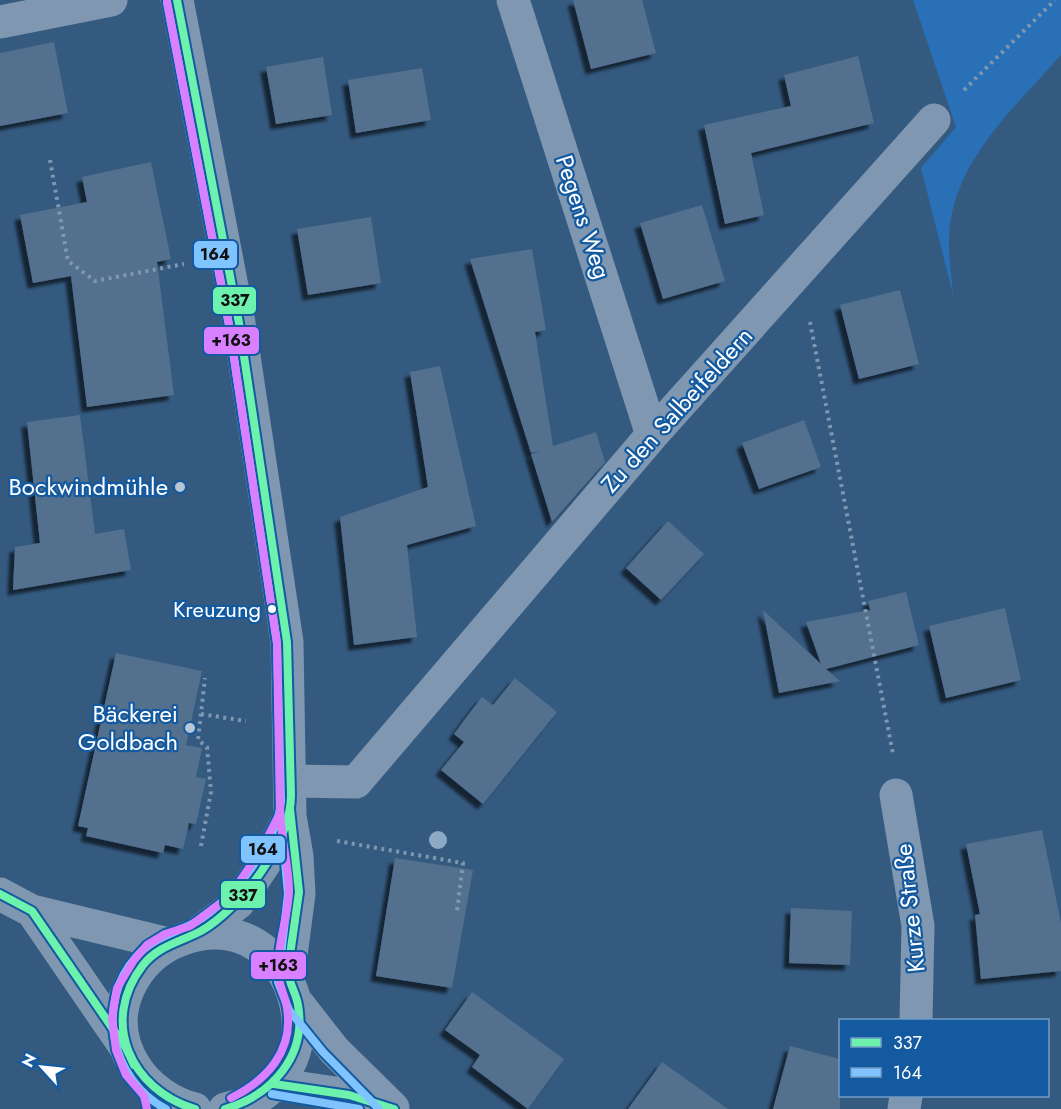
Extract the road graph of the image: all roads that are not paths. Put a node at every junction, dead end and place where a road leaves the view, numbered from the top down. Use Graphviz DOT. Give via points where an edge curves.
graph roads {
  1 [pos="111,0"];
  2 [pos="177,0"];
  3 [pos="513,0"];
  4 [pos="0,22"];
  5 [pos="934,120"];
  6 [pos="652,435"];
  7 [pos="290,781"];
  8 [pos="896,795"];
  9 [pos="290,816"];
  10 [pos="0,894"];
  11 [pos="32,911"];
  12 [pos="182,939"];
  13 [pos="293,991"];
  14 [pos="916,1019"];
  15 [pos="126,1048"];
  16 [pos="274,1084"];
  17 [pos="156,1100"];
  18 [pos="232,1108"];
  19 [pos="195,1109"];
  20 [pos="394,1109"];
  1 -- 4 [label="street"];
  2 -- 7 [label="street" via="239,323 286,642"];
  3 -- 6 [label="street, Pegens Weg"];
  5 -- 6 [label="street, Zu den Salbeifeldern"];
  6 -- 7 [label="street, Zu den Salbeifeldern" via="356,782"];
  7 -- 9 [label="street"];
  8 -- 14 [label="street, Kurze Straße" via="918,926"];
  9 -- 12 [label="street" via="238,903"];
  9 -- 13 [label="street" via="299,894"];
  10 -- 11 [label="street"];
  11 -- 12 [label="street"];
  11 -- 15 [label="street"];
  12 -- 13 [label="street" via="224,934 249,942 272,958"];
  12 -- 15 [label="street" via="154,953 127,992 122,1018"];
  13 -- 16 [label="street" via="299,1031 292,1058"];
  13 -- 20 [label="street" via="334,1050"];
  15 -- 17 [label="street"];
  16 -- 18 [label="street" via="255,1099"];
  16 -- 20 [label="street" via="349,1095"];
  17 -- 19 [label="street" via="167,1099"];
}
